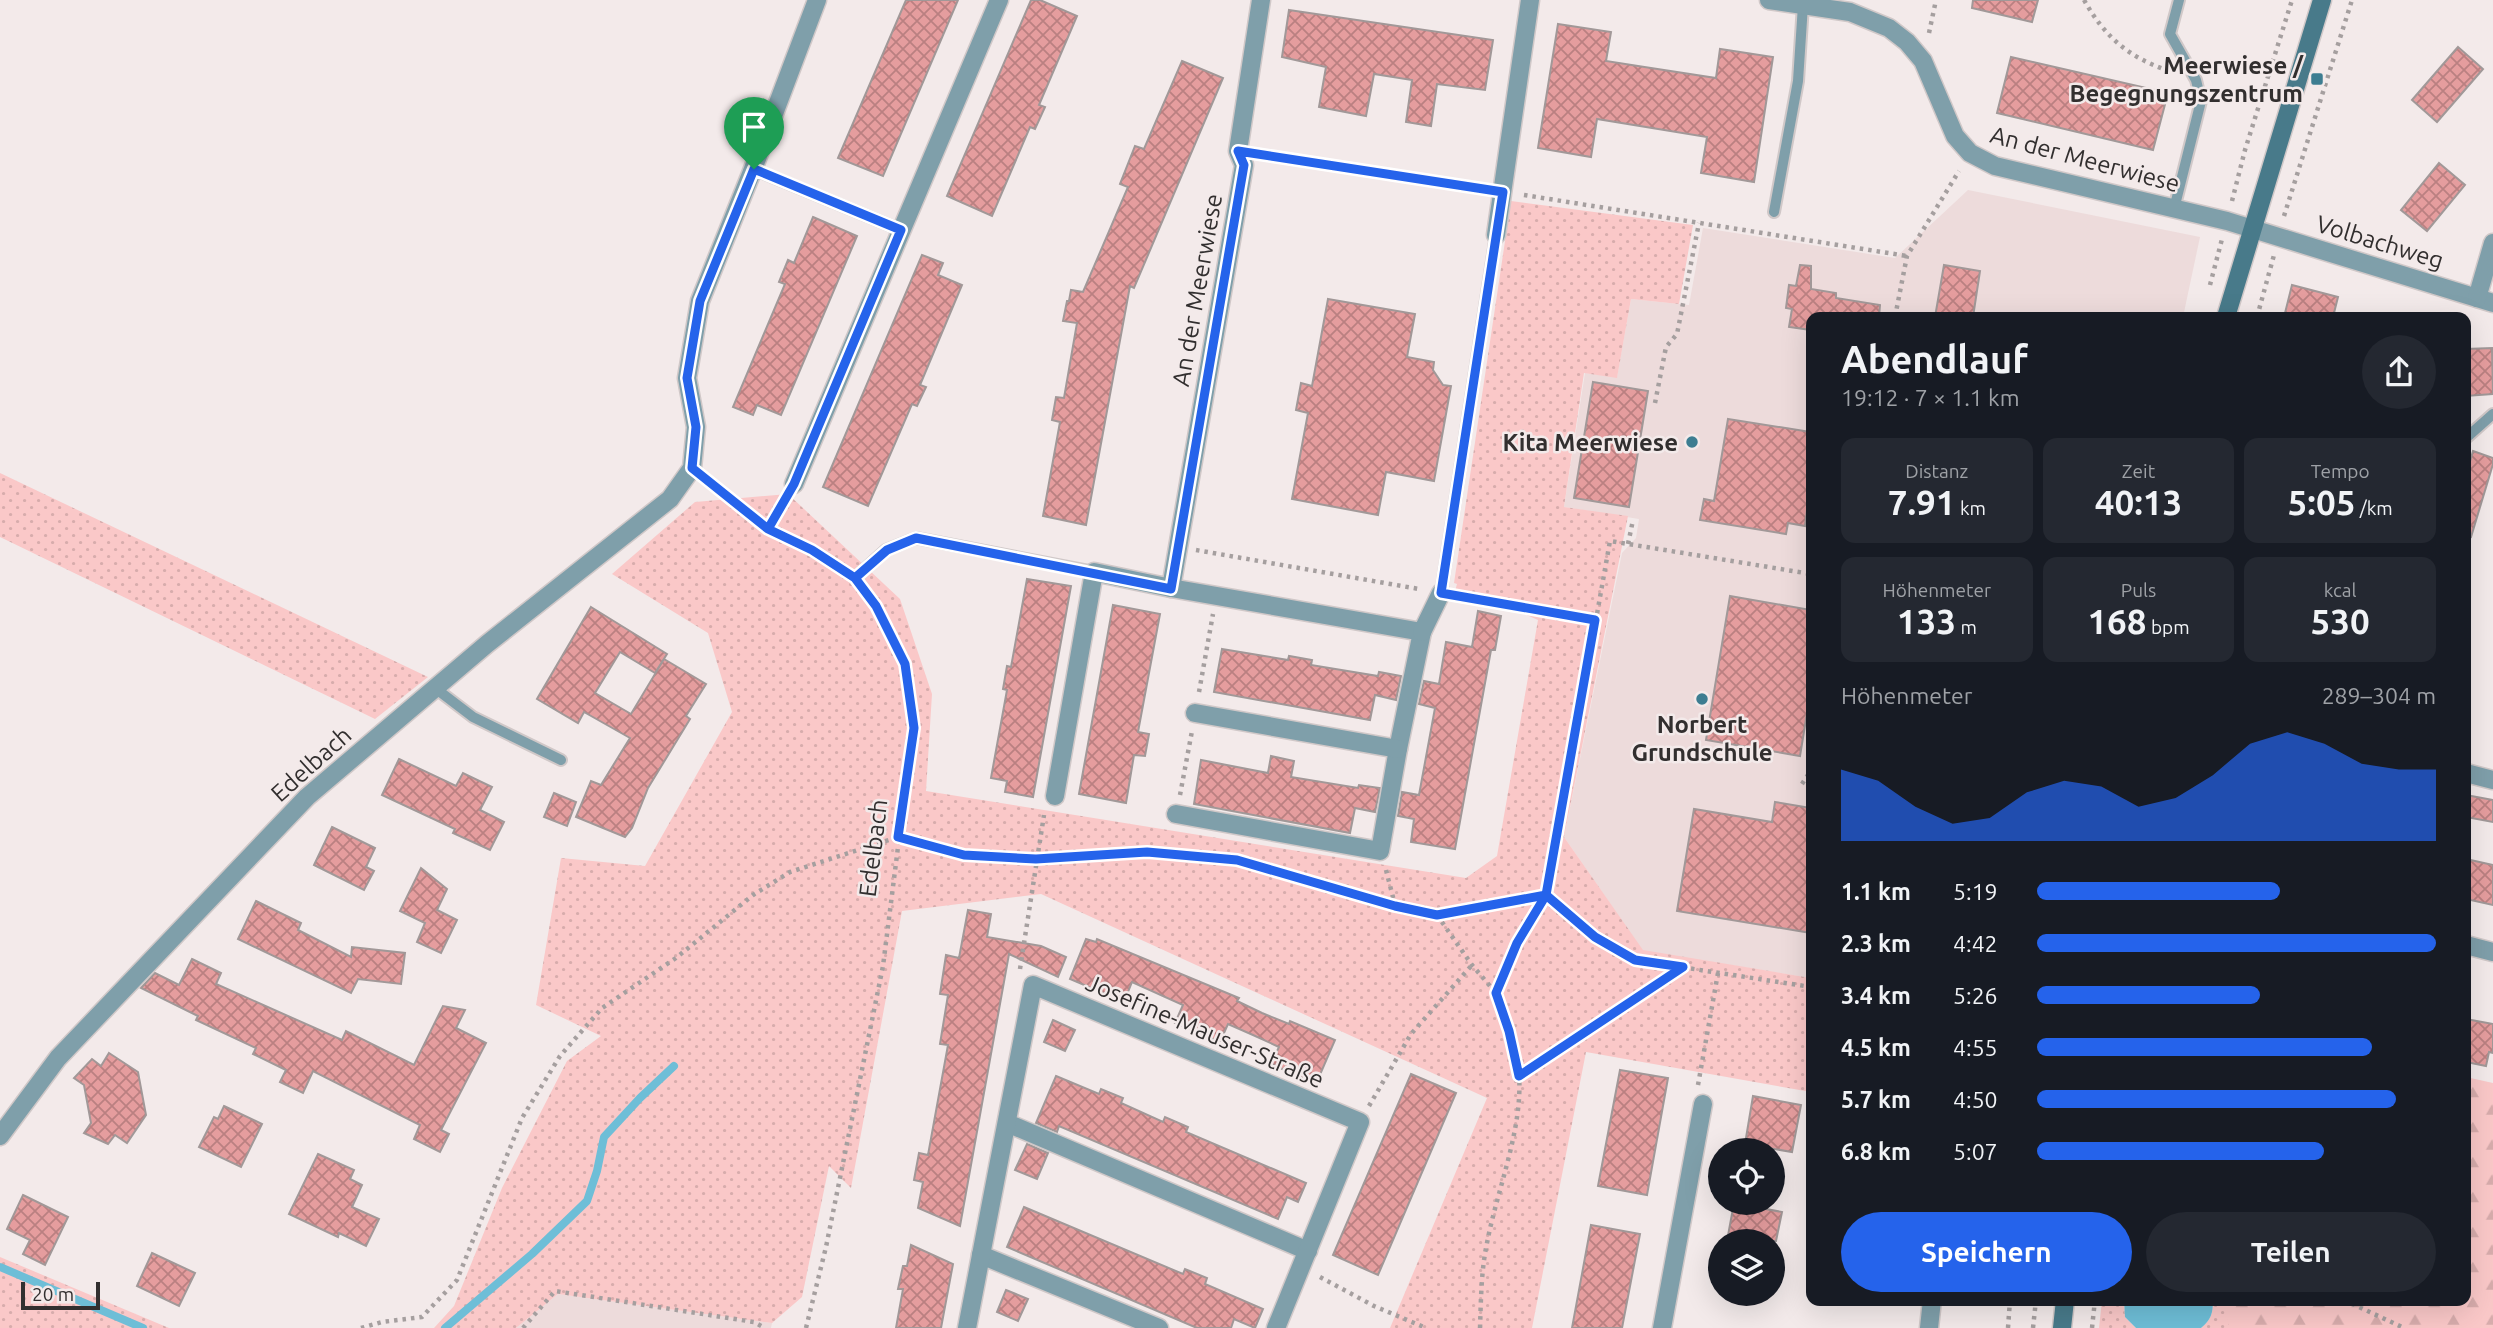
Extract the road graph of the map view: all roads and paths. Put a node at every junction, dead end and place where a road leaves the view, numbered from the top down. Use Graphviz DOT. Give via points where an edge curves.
graph roads {
  1 [pos="817,0"];
  2 [pos="999,0"];
  3 [pos="1261,0"];
  4 [pos="1530,0"];
  5 [pos="1769,0"];
  6 [pos="2084,0"];
  7 [pos="2179,0"];
  8 [pos="2292,0"];
  9 [pos="2322,0"];
  10 [pos="2352,0"];
  11 [pos="1803,5"];
  12 [pos="2196,80"];
  13 [pos="1238,151"];
  14 [pos="1970,153"];
  15 [pos="754,169"];
  16 [pos="1503,192"];
  17 [pos="2174,209"];
  18 [pos="1774,212"];
  19 [pos="2227,221"];
  20 [pos="1699,223"];
  21 [pos="2252,228"];
  22 [pos="901,230"];
  23 [pos="1496,235"];
  24 [pos="2278,236"];
  25 [pos="2493,243"];
  26 [pos="1907,256"];
  27 [pos="2208,293"];
  28 [pos="2485,300"];
  29 [pos="1896,312"];
  30 [pos="2227,312"];
  31 [pos="2258,312"];
  32 [pos="1655,403"];
  33 [pos="2493,414"];
  34 [pos="2471,434"];
  35 [pos="692,468"];
  36 [pos="794,484"];
  37 [pos="1633,520"];
  38 [pos="768,529"];
  39 [pos="1628,544"];
  40 [pos="1178,546"];
  41 [pos="1094,572"];
  42 [pos="1806,573"];
  43 [pos="855,578"];
  44 [pos="1171,589"];
  45 [pos="1441,593"];
  46 [pos="1595,620"];
  47 [pos="1422,632"];
  48 [pos="435,688"];
  49 [pos="1195,713"];
  50 [pos="1398,750"];
  51 [pos="561,760"];
  52 [pos="2471,775"];
  53 [pos="1806,777"];
  54 [pos="2493,780"];
  55 [pos="1802,783"];
  56 [pos="1055,796"];
  57 [pos="1176,814"];
  58 [pos="898,837"];
  59 [pos="1380,851"];
  60 [pos="1036,859"];
  61 [pos="1546,895"];
  62 [pos="1395,906"];
  63 [pos="1437,915"];
  64 [pos="2471,946"];
  65 [pos="2493,952"];
  66 [pos="1472,965"];
  67 [pos="1683,967"];
  68 [pos="1718,972"];
  69 [pos="1033,985"];
  70 [pos="1806,987"];
  71 [pos="1496,993"];
  72 [pos="1519,1076"];
  73 [pos="1703,1104"];
  74 [pos="1360,1122"];
  75 [pos="1007,1123"];
  76 [pos="0,1136"];
  77 [pos="981,1255"];
  78 [pos="1305,1259"];
  79 [pos="1931,1306"];
  80 [pos="2010,1306"];
  81 [pos="2035,1306"];
  82 [pos="2064,1306"];
  83 [pos="2094,1306"];
  84 [pos="2357,1306"];
  85 [pos="361,1328"];
  86 [pos="523,1328"];
  87 [pos="765,1328"];
  88 [pos="806,1328"];
  89 [pos="967,1328"];
  90 [pos="1159,1328"];
  91 [pos="1276,1328"];
  92 [pos="1426,1328"];
  93 [pos="1480,1328"];
  94 [pos="1662,1328"];
  95 [pos="1929,1328"];
  96 [pos="2008,1328"];
  97 [pos="2033,1328"];
  98 [pos="2062,1328"];
  99 [pos="2092,1328"];
  100 [pos="2404,1328"];
  1 -- 15 [label="street, Edelbach"];
  2 -- 22 [label="street"];
  3 -- 13 [label="street, An der Meerwiese"];
  4 -- 16 [label="street"];
  5 -- 11 [label="street, An der Meerwiese"];
  6 -- 12 [label="path" via="2115,43 2152,65"];
  7 -- 12 [label="lane" via="2170,34"];
  8 -- 19 [label="path"];
  9 -- 21 [label="street"];
  10 -- 24 [label="path"];
  11 -- 14 [label="street, An der Meerwiese" via="1850,12 1889,27 1907,42 1923,61 1955,136"];
  11 -- 18 [label="lane" via="1798,81"];
  12 -- 17 [label="lane" via="2201,101"];
  13 -- 16 [label="path"];
  13 -- 40 [label="street, An der Meerwiese" via="1244,165"];
  14 -- 17 [label="street, An der Meerwiese" via="1995,166"];
  14 -- 26 [label="path"];
  15 -- 22 [label="lane"];
  15 -- 35 [label="street, Edelbach" via="700,301 687,378 696,427"];
  16 -- 20 [label="path"];
  16 -- 23 [label="street"];
  17 -- 19 [label="street, An der Meerwiese"];
  19 -- 21 [label="street, An der Meerwiese"];
  19 -- 27 [label="path"];
  20 -- 26 [label="path"];
  20 -- 32 [label="path" via="1677,334 1666,347"];
  21 -- 24 [label="street, Volbachweg"];
  21 -- 30 [label="street"];
  22 -- 36 [label="street"];
  23 -- 45 [label="lane"];
  24 -- 28 [label="street, Volbachweg"];
  24 -- 31 [label="path"];
  25 -- 28 [label="street"];
  26 -- 29 [label="path"];
  33 -- 34 [label="lane"];
  35 -- 38 [label="path, Edelbach"];
  35 -- 48 [label="street, Edelbach" via="670,499"];
  36 -- 38 [label="path"];
  37 -- 39 [label="path"];
  38 -- 43 [label="path, Edelbach"];
  39 -- 42 [label="path"];
  39 -- 46 [label="path" via="1610,541"];
  40 -- 44 [label="street, An der Meerwiese"];
  40 -- 45 [label="path"];
  41 -- 43 [label="lane" via="916,538 887,550"];
  41 -- 44 [label="street"];
  41 -- 56 [label="street"];
  43 -- 58 [label="path, Edelbach" via="876,606 905,664 914,728"];
  44 -- 47 [label="street"];
  45 -- 46 [label="path"];
  45 -- 47 [label="street"];
  46 -- 61 [label="path"];
  47 -- 50 [label="street"];
  48 -- 51 [label="lane" via="473,717"];
  48 -- 76 [label="street, Edelbach" via="307,797 58,1058"];
  49 -- 50 [label="street"];
  50 -- 59 [label="street"];
  52 -- 54 [label="street"];
  53 -- 55 [label="path"];
  56 -- 60 [label="path" via="1047,803"];
  57 -- 59 [label="street"];
  58 -- 60 [label="path" via="964,855"];
  58 -- 85 [label="path" via="790,872 752,895 676,958 602,1009 560,1056 522,1118 457,1280 422,1317"];
  58 -- 88 [label="path, Edelbach" via="883,967"];
  59 -- 62 [label="path"];
  60 -- 62 [label="path" via="1147,852 1237,860"];
  60 -- 69 [label="path" via="1020,972"];
  61 -- 63 [label="path"];
  61 -- 67 [label="path" via="1595,937 1635,960"];
  61 -- 71 [label="path" via="1517,943"];
  62 -- 63 [label="path"];
  63 -- 66 [label="path"];
  64 -- 65 [label="street"];
  66 -- 71 [label="path"];
  66 -- 74 [label="path" via="1412,1034"];
  67 -- 68 [label="path"];
  67 -- 72 [label="path"];
  68 -- 70 [label="path"];
  68 -- 73 [label="path" via="1698,1085"];
  69 -- 74 [label="street, Josefine-Mauser-Straße"];
  69 -- 75 [label="street"];
  71 -- 72 [label="path"];
  72 -- 93 [label="path" via="1516,1120 1487,1243"];
  73 -- 94 [label="street"];
  74 -- 78 [label="street"];
  75 -- 77 [label="street"];
  75 -- 78 [label="street"];
  77 -- 89 [label="street"];
  77 -- 90 [label="street"];
  78 -- 91 [label="street"];
  78 -- 92 [label="path" via="1374,1306"];
  79 -- 95 [label="street"];
  80 -- 96 [label="path"];
  81 -- 97 [label="path"];
  82 -- 98 [label="street"];
  83 -- 99 [label="path"];
  84 -- 100 [label="path"];
  86 -- 87 [label="path" via="555,1291 754,1322"];
}
